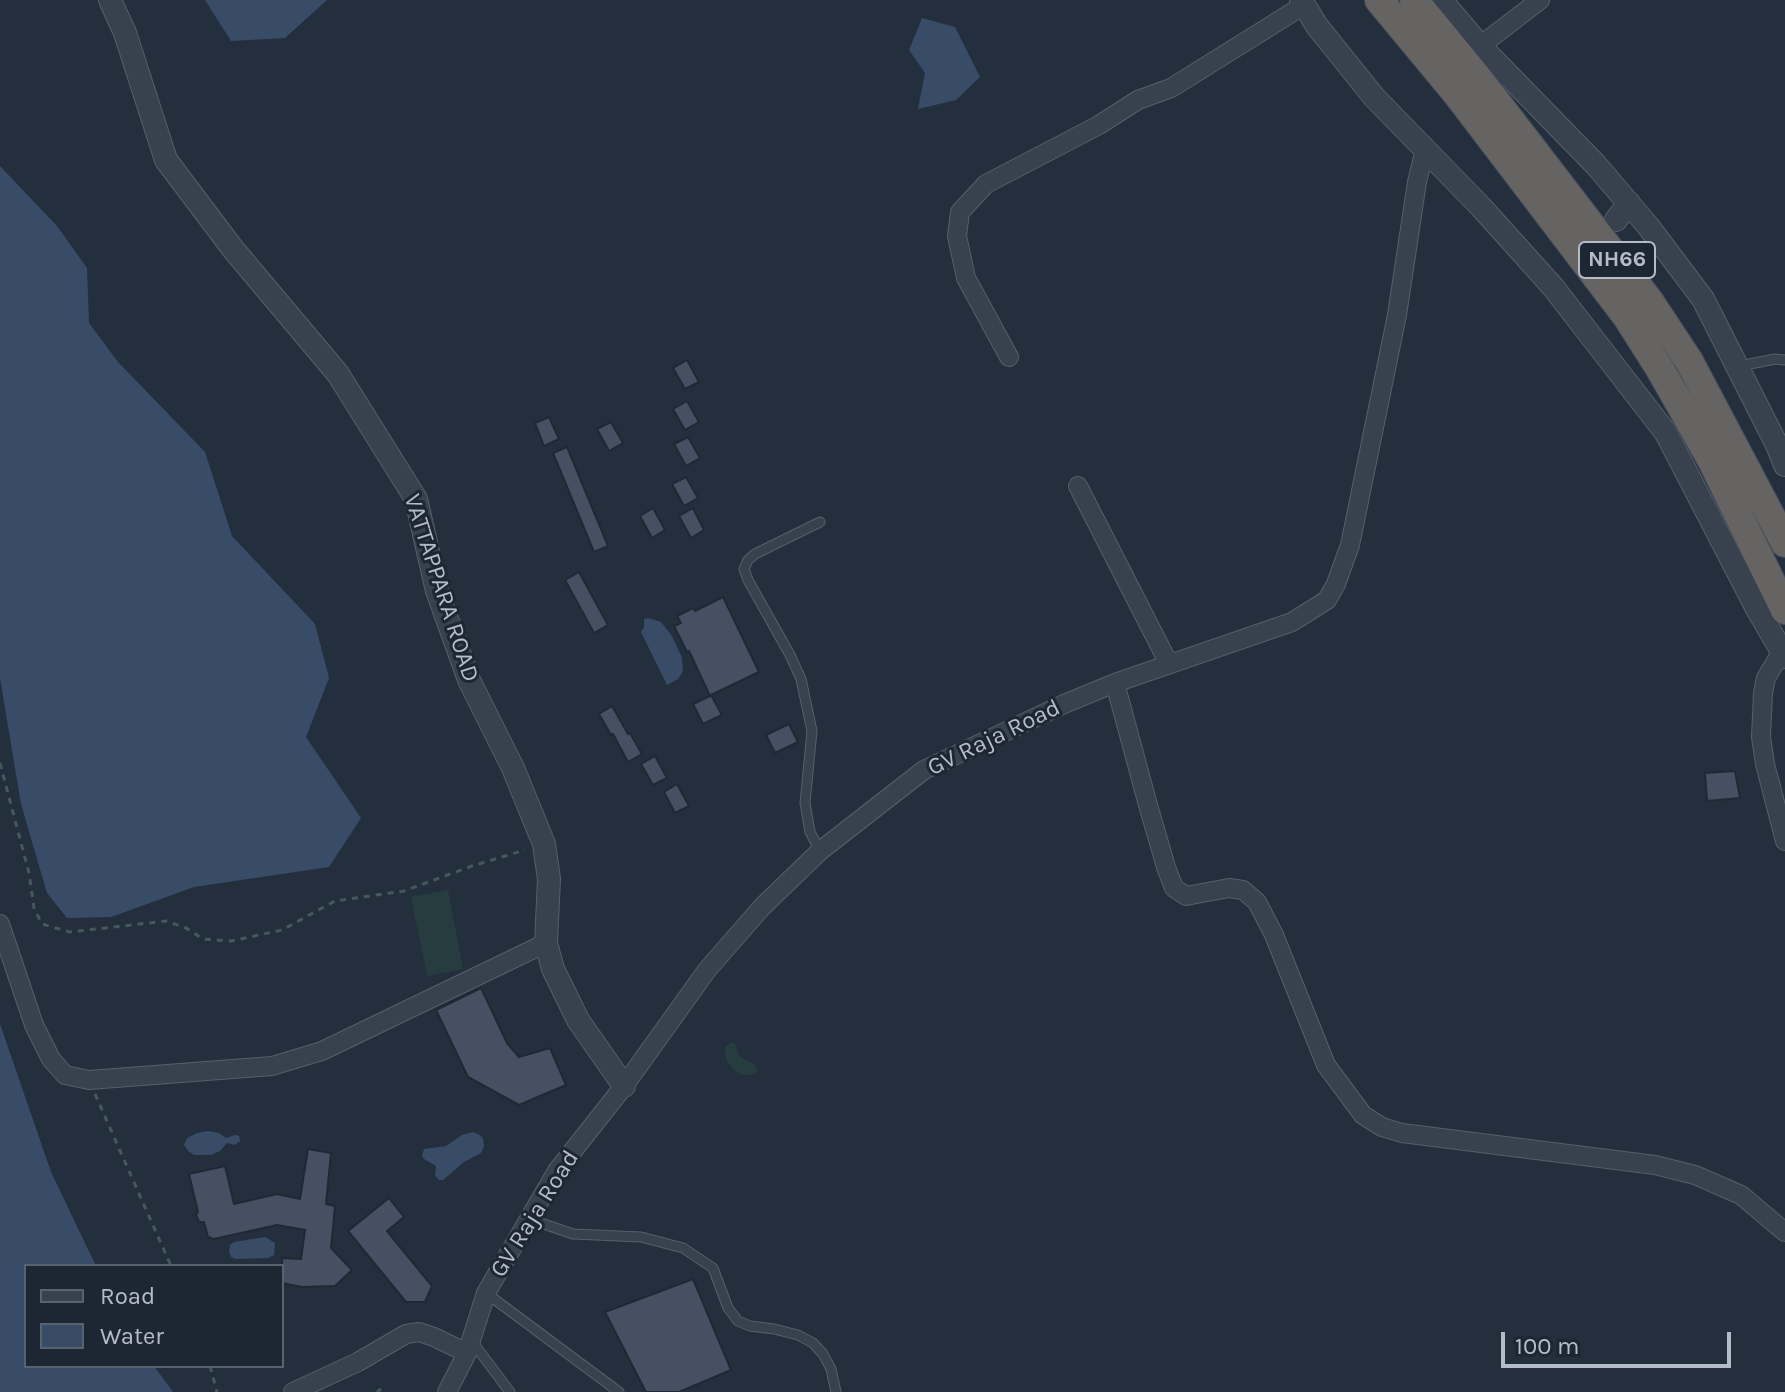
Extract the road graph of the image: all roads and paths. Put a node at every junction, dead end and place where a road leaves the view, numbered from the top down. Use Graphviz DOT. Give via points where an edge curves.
graph roads {
  1 [pos="110,0"];
  2 [pos="1379,0"];
  3 [pos="1414,0"];
  4 [pos="1441,0"];
  5 [pos="1540,0"];
  6 [pos="1302,2"];
  7 [pos="1480,46"];
  8 [pos="1468,86"];
  9 [pos="1425,149"];
  10 [pos="1577,261"];
  11 [pos="1553,287"];
  12 [pos="1009,357"];
  13 [pos="1785,360"];
  14 [pos="1736,367"];
  15 [pos="1785,465"];
  16 [pos="1078,486"];
  17 [pos="820,522"];
  18 [pos="1785,543"];
  19 [pos="1785,610"];
  20 [pos="1783,654"];
  21 [pos="1169,664"];
  22 [pos="1115,683"];
  23 [pos="0,763"];
  24 [pos="1785,841"];
  25 [pos="544,844"];
  26 [pos="820,851"];
  27 [pos="0,924"];
  28 [pos="546,943"];
  29 [pos="89,1080"];
  30 [pos="624,1086"];
  31 [pos="529,1219"];
  32 [pos="1785,1232"];
  33 [pos="170,1264"];
  34 [pos="486,1293"];
  35 [pos="469,1346"];
  36 [pos="211,1368"];
  37 [pos="217,1392"];
  38 [pos="293,1392"];
  39 [pos="447,1392"];
  40 [pos="510,1392"];
  41 [pos="619,1392"];
  42 [pos="836,1392"];
  1 -- 25 [label="street, VATTAPPARA ROAD" via="166,160 338,374 416,499 437,591 469,680"];
  2 -- 8 [label="highway, NH66"];
  3 -- 8 [label="highway, NH66"];
  4 -- 7 [label="street"];
  5 -- 7 [label="street"];
  6 -- 9 [label="street" via="1374,97"];
  6 -- 12 [label="street" via="1171,88 1138,100 986,184 960,212 957,236 966,278"];
  7 -- 14 [label="street" via="1585,154 1622,212 1703,299"];
  8 -- 18 [label="highway, NH66" via="1650,302 1689,361"];
  8 -- 19 [label="highway, NH66" via="1644,343 1711,459"];
  9 -- 11 [label="street"];
  9 -- 21 [label="street, GV Raja Road" via="1350,545 1336,584 1327,600 1292,622"];
  10 -- 11 [label="street"];
  11 -- 20 [label="street" via="1666,433"];
  13 -- 14 [label="lane"];
  14 -- 15 [label="street"];
  16 -- 21 [label="street"];
  17 -- 26 [label="lane" via="755,554 744,569 801,679 812,731 805,803"];
  20 -- 24 [label="street" via="1766,678 1761,737"];
  21 -- 22 [label="street, GV Raja Road"];
  22 -- 26 [label="street, GV Raja Road" via="924,770"];
  22 -- 32 [label="street" via="1174,888 1186,896 1243,890 1257,902 1326,1065 1363,1115 1402,1133 1655,1165 1695,1175 1741,1195"];
  23 -- 25 [label="path" via="34,908 42,924 70,932 166,921 203,939 231,941 282,930 335,901 404,891"];
  25 -- 28 [label="street, VATTAPPARA ROAD" via="549,879"];
  26 -- 30 [label="street, GV Raja Road" via="707,970"];
  27 -- 29 [label="street" via="51,1059 65,1075"];
  28 -- 29 [label="street" via="309,1055 272,1066"];
  28 -- 30 [label="street, VATTAPPARA ROAD" via="578,1020"];
  29 -- 33 [label="path"];
  30 -- 31 [label="street, GV Raja Road" via="557,1171"];
  31 -- 34 [label="street, GV Raja Road"];
  31 -- 42 [label="lane" via="573,1234 641,1237 683,1248 713,1268 738,1321 813,1343 831,1369"];
  34 -- 35 [label="street, GV Raja Road"];
  34 -- 41 [label="lane"];
  35 -- 38 [label="street" via="419,1332 406,1334"];
  35 -- 39 [label="street, GV Raja Road"];
  35 -- 40 [label="lane"];
  36 -- 37 [label="path"];
}
